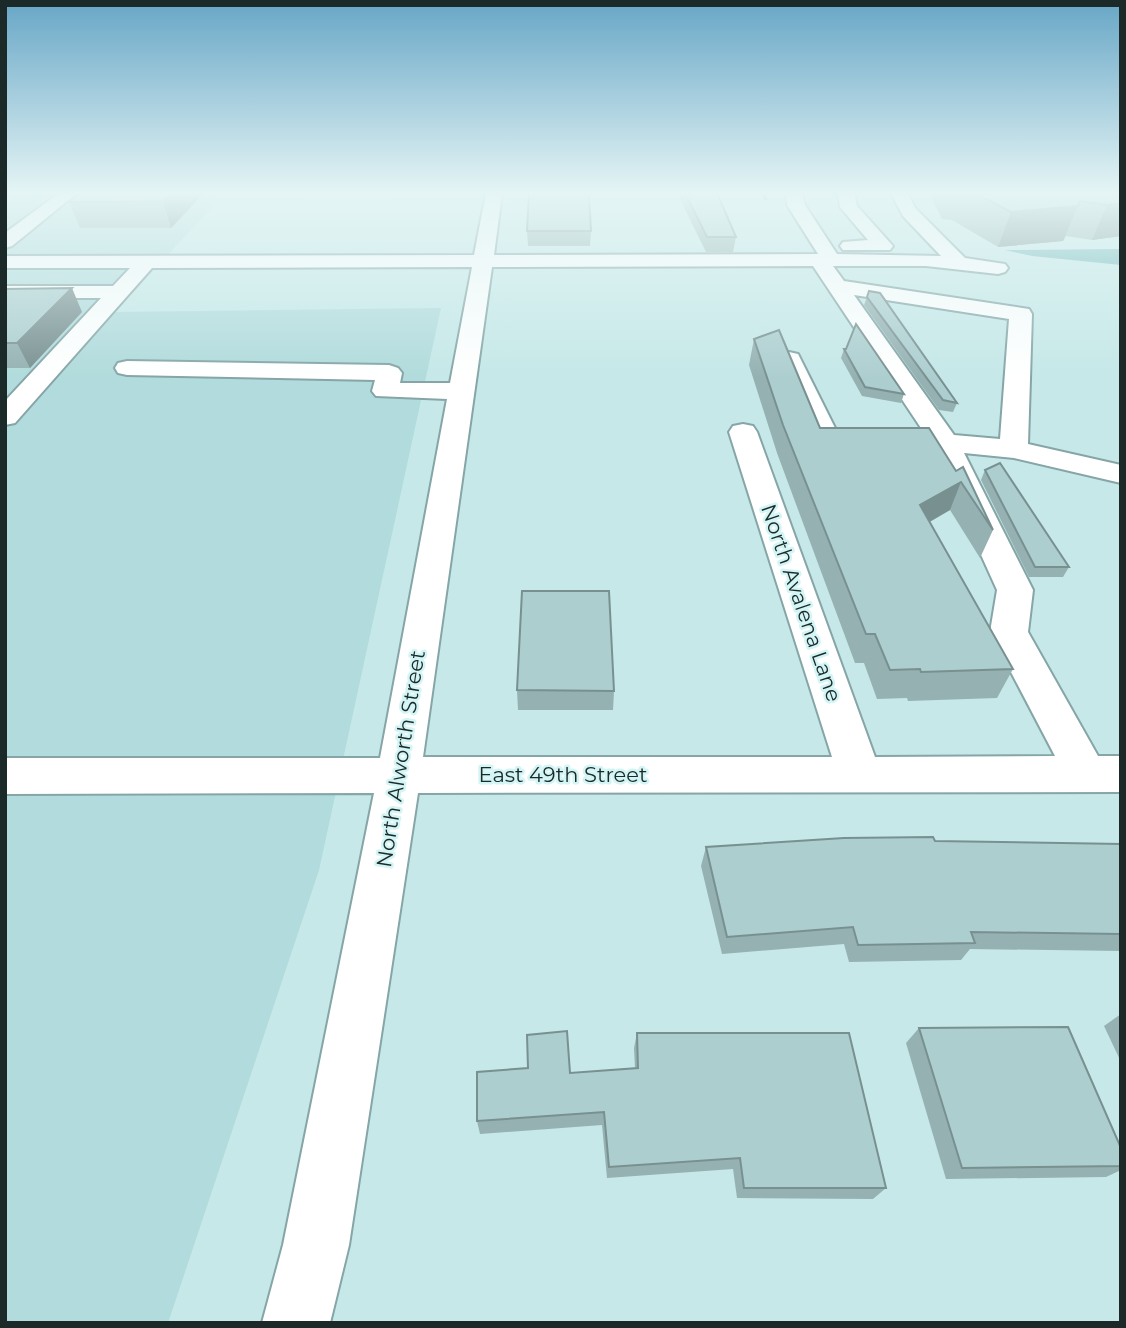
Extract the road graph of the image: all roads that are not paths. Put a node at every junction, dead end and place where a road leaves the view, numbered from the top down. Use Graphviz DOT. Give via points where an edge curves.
graph roads {
  1 [pos="485,255"];
  2 [pos="823,255"];
  3 [pos="853,255"];
  4 [pos="952,255"];
  5 [pos="484,261"];
  6 [pos="958,261"];
  7 [pos="146,262"];
  8 [pos="827,263"];
  9 [pos="7,264"];
  10 [pos="998,268"];
  11 [pos="5,292"];
  12 [pos="120,292"];
  13 [pos="854,311"];
  14 [pos="887,317"];
  15 [pos="789,359"];
  16 [pos="127,368"];
  17 [pos="5,388"];
  18 [pos="32,388"];
  19 [pos="460,391"];
  20 [pos="5,417"];
  21 [pos="743,432"];
  22 [pos="945,443"];
  23 [pos="1014,449"];
  24 [pos="1121,474"];
  25 [pos="859,774"];
  26 [pos="1103,774"];
  27 [pos="399,775"];
  28 [pos="5,776"];
  29 [pos="296,1323"];
  1 -- 5 [label="street, North Alworth Street"];
  2 -- 8 [label="street"];
  3 -- 8 [label="street"];
  4 -- 6 [label="street"];
  5 -- 7 [label="street"];
  5 -- 8 [label="street"];
  5 -- 19 [label="street, North Alworth Street"];
  6 -- 8 [label="street"];
  6 -- 10 [label="street"];
  7 -- 9 [label="street"];
  7 -- 12 [label="street"];
  8 -- 13 [label="street"];
  8 -- 23 [label="street" via="1021,314 1008,338"];
  11 -- 12 [label="street"];
  12 -- 18 [label="street"];
  13 -- 14 [label="street"];
  13 -- 22 [label="street"];
  15 -- 22 [label="street" via="826,438"];
  16 -- 19 [label="street" via="389,373 385,391"];
  17 -- 18 [label="street"];
  18 -- 20 [label="street"];
  19 -- 27 [label="street, North Alworth Street"];
  21 -- 25 [label="street, North Avalena Lane"];
  22 -- 23 [label="street"];
  22 -- 26 [label="street" via="1015,590 1009,632"];
  23 -- 24 [label="street"];
  25 -- 26 [label="street, East 49th Street"];
  25 -- 27 [label="street, East 49th Street"];
  27 -- 28 [label="street, East 49th Street"];
  27 -- 29 [label="street, North Alworth Street" via="316,1245"];
}
